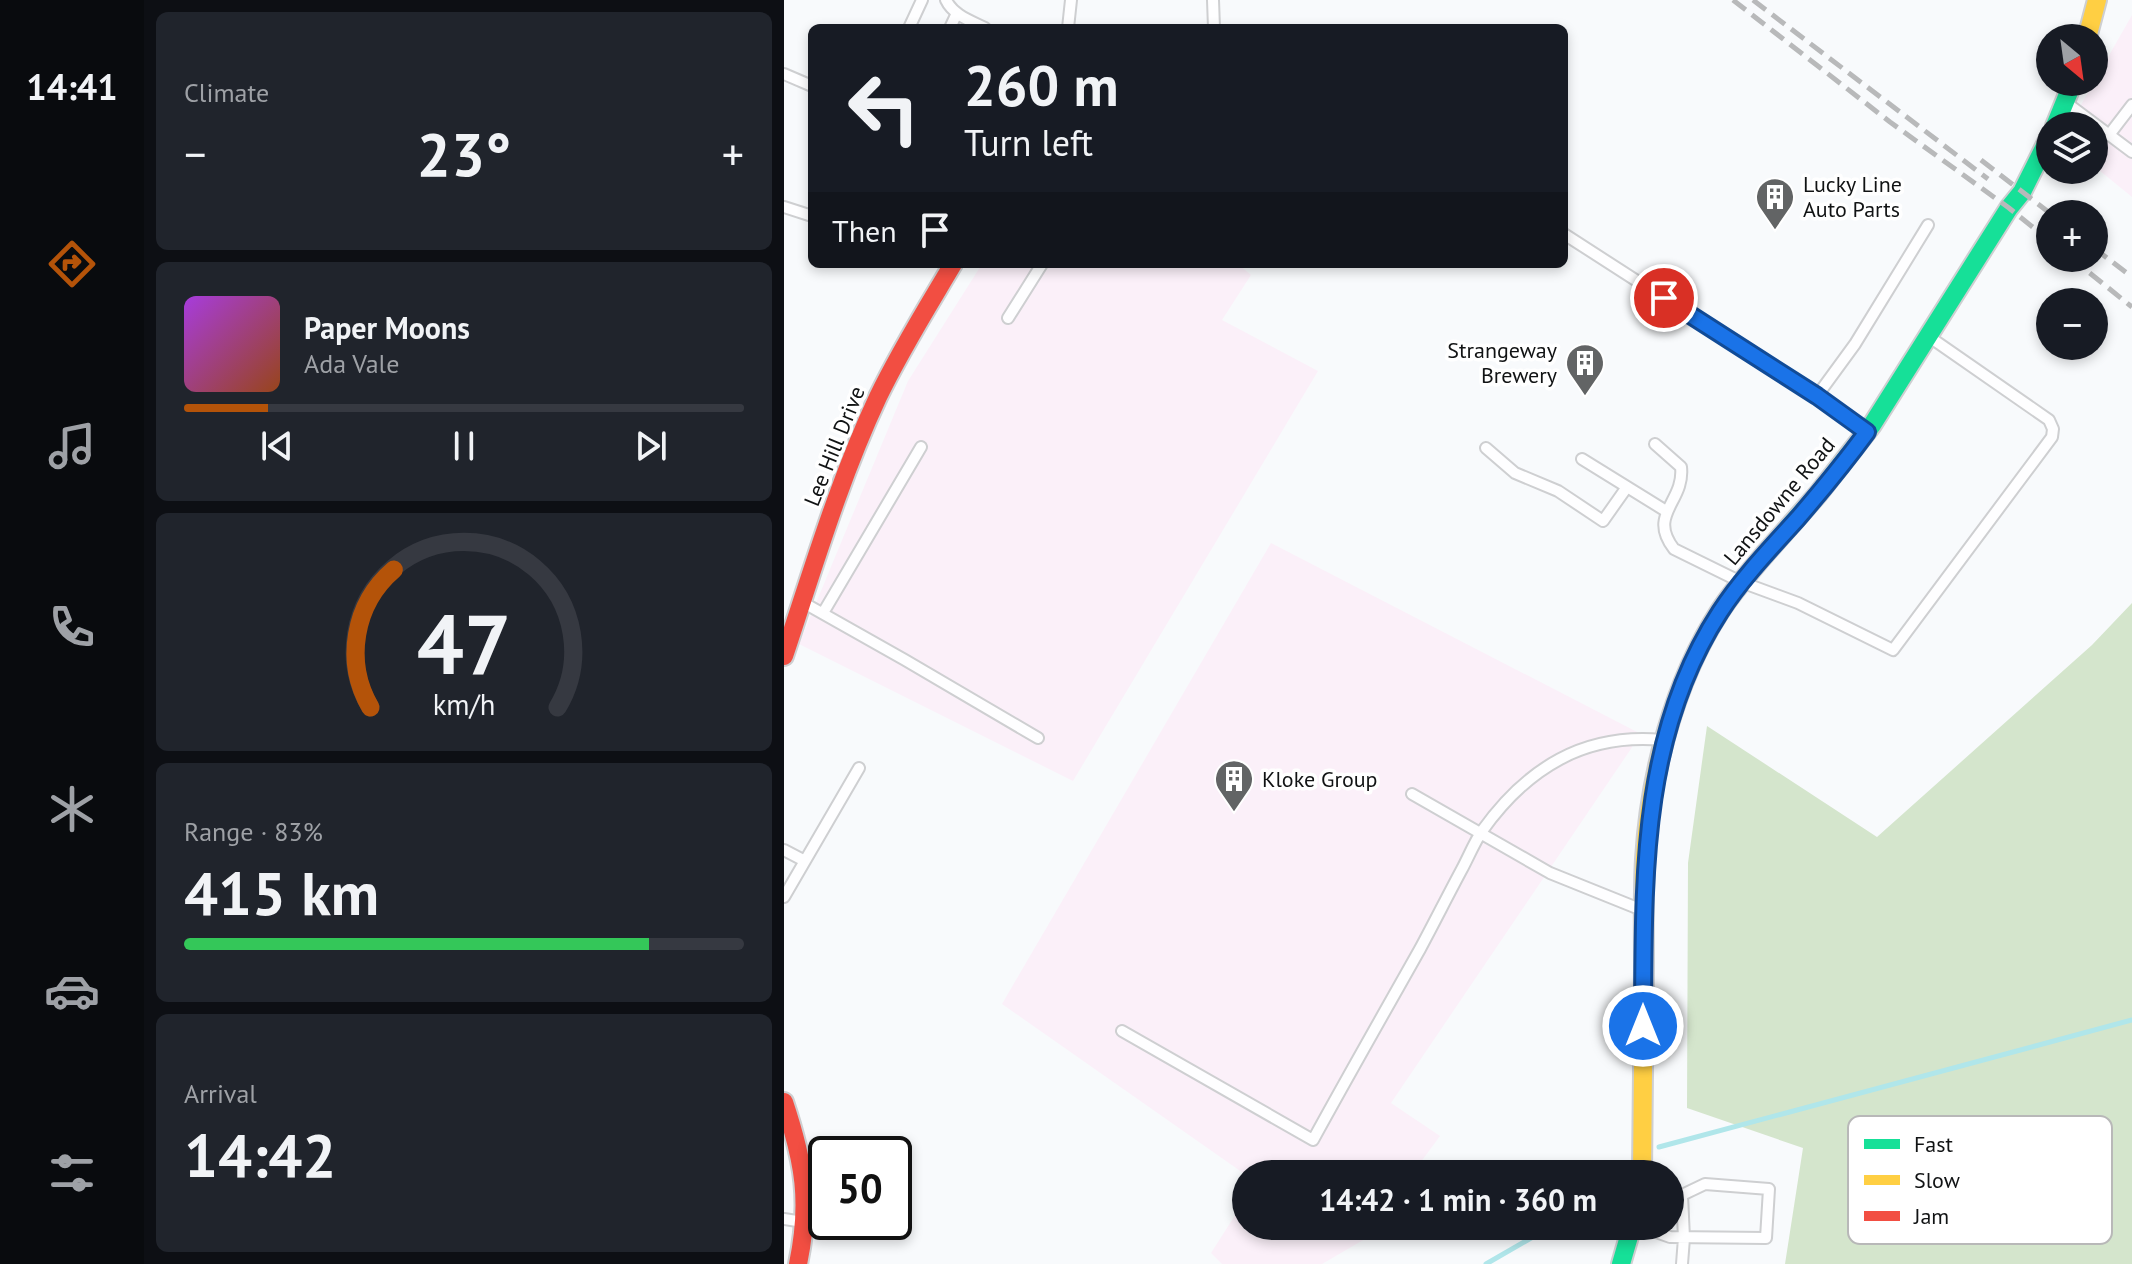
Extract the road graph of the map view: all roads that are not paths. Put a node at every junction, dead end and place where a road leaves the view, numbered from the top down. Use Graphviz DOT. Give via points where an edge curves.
graph roads {
  1 [pos="922,0"];
  2 [pos="946,0"];
  3 [pos="1071,0"];
  4 [pos="1213,0"];
  5 [pos="2097,0"];
  6 [pos="957,13"];
  7 [pos="911,24"];
  8 [pos="952,24"];
  9 [pos="978,24"];
  10 [pos="1068,24"];
  11 [pos="1214,24"];
  12 [pos="2091,24"];
  13 [pos="784,74"];
  14 [pos="808,84"];
  15 [pos="2068,96"];
  16 [pos="2066,102"];
  17 [pos="2132,105"];
  18 [pos="2061,112"];
  19 [pos="2109,135"];
  20 [pos="2132,152"];
  21 [pos="2036,164"];
  22 [pos="784,207"];
  23 [pos="808,215"];
  24 [pos="1928,225"];
  25 [pos="1568,237"];
  26 [pos="950,268"];
  27 [pos="1039,268"];
  28 [pos="1008,318"];
  29 [pos="1929,336"];
  30 [pos="1817,396"];
  31 [pos="1867,432"];
  32 [pos="1655,444"];
  33 [pos="921,447"];
  34 [pos="1486,448"];
  35 [pos="1582,459"];
  36 [pos="1627,487"];
  37 [pos="1666,511"];
  38 [pos="1741,582"];
  39 [pos="802,602"];
  40 [pos="823,613"];
  41 [pos="785,652"];
  42 [pos="1038,738"];
  43 [pos="1664,740"];
  44 [pos="859,768"];
  45 [pos="1412,794"];
  46 [pos="1481,834"];
  47 [pos="784,850"];
  48 [pos="805,861"];
  49 [pos="784,897"];
  50 [pos="1644,911"];
  51 [pos="1122,1031"];
  52 [pos="784,1102"];
  53 [pos="1642,1160"];
  54 [pos="784,1219"];
  55 [pos="805,1222"];
  56 [pos="1684,1238"];
  57 [pos="1628,1240"];
  58 [pos="1684,1240"];
  59 [pos="798,1264"];
  60 [pos="1621,1264"];
  61 [pos="1682,1264"];
  1 -- 7 [label="lane"];
  2 -- 6 [label="lane"];
  3 -- 10 [label="lane"];
  4 -- 11 [label="lane"];
  5 -- 12 [label="main road"];
  6 -- 8 [label="lane"];
  6 -- 9 [label="lane"];
  13 -- 14 [label="lane"];
  15 -- 16 [label="main road"];
  16 -- 18 [label="main road"];
  16 -- 19 [label="lane"];
  17 -- 19 [label="lane"];
  19 -- 20 [label="lane"];
  21 -- 29 [label="main road, Lansdowne Road"];
  22 -- 23 [label="lane"];
  24 -- 30 [label="lane"];
  25 -- 30 [label="lane"];
  26 -- 39 [label="main road, Lee Hill Drive" via="869,417"];
  27 -- 28 [label="lane"];
  29 -- 31 [label="main road, Lansdowne Road"];
  29 -- 38 [label="lane" via="2049,420 2053,429 1893,650 1798,603"];
  30 -- 31 [label="lane"];
  31 -- 38 [label="main road, Lansdowne Road"];
  32 -- 37 [label="lane" via="1681,467 1680,489"];
  33 -- 40 [label="lane"];
  34 -- 36 [label="lane" via="1515,473 1558,491 1603,521"];
  35 -- 36 [label="lane"];
  36 -- 37 [label="lane"];
  37 -- 38 [label="lane" via="1663,529 1674,549"];
  38 -- 43 [label="main road, Lansdowne Road" via="1698,651"];
  39 -- 40 [label="lane"];
  39 -- 41 [label="main road, Lee Hill Drive"];
  40 -- 42 [label="lane"];
  43 -- 46 [label="lane" via="1614,740 1567,755 1518,791"];
  43 -- 50 [label="main road, Lansdowne Road" via="1647,844"];
  44 -- 48 [label="lane"];
  45 -- 46 [label="lane"];
  46 -- 50 [label="lane" via="1550,873"];
  46 -- 51 [label="lane" via="1313,1140"];
  47 -- 48 [label="lane"];
  48 -- 49 [label="lane"];
  50 -- 53 [label="main road, Lansdowne Road"];
  52 -- 55 [label="main road" via="805,1175"];
  54 -- 55 [label="lane"];
  55 -- 59 [label="main road"];
  56 -- 56 [label="lane" via="1766,1238 1769,1189 1705,1184 1682,1195"];
  57 -- 60 [label="main road"];
  58 -- 61 [label="lane"];
}
